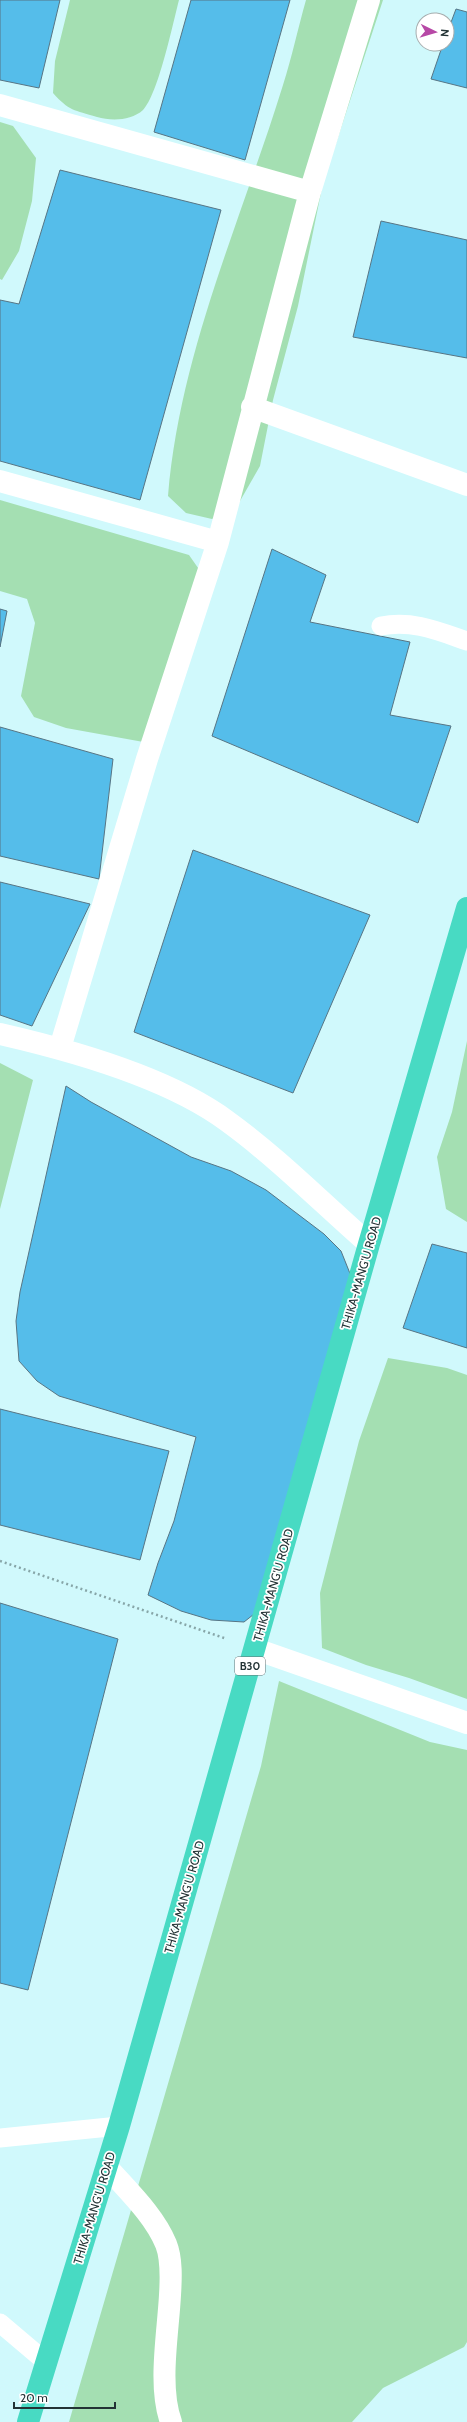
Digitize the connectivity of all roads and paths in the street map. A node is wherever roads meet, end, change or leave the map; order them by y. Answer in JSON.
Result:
{"nodes":[{"id":1,"x":369,"y":0,"type":"edge"},
{"id":2,"x":0,"y":105,"type":"edge"},
{"id":3,"x":310,"y":192,"type":"junction"},
{"id":4,"x":252,"y":407,"type":"junction"},
{"id":5,"x":0,"y":481,"type":"edge"},
{"id":6,"x":467,"y":485,"type":"edge"},
{"id":7,"x":218,"y":542,"type":"junction"},
{"id":8,"x":381,"y":626,"type":"dead end"},
{"id":9,"x":467,"y":642,"type":"edge"},
{"id":10,"x":467,"y":908,"type":"edge"},
{"id":11,"x":0,"y":1034,"type":"edge"},
{"id":12,"x":60,"y":1048,"type":"junction"},
{"id":13,"x":369,"y":1244,"type":"junction"},
{"id":14,"x":0,"y":1561,"type":"edge"},
{"id":15,"x":255,"y":1649,"type":"junction"},
{"id":16,"x":467,"y":1723,"type":"edge"},
{"id":17,"x":119,"y":2126,"type":"junction"},
{"id":18,"x":0,"y":2138,"type":"edge"},
{"id":19,"x":107,"y":2167,"type":"junction"},
{"id":20,"x":0,"y":2323,"type":"edge"},
{"id":21,"x":46,"y":2362,"type":"junction"},
{"id":22,"x":28,"y":2422,"type":"edge"},
{"id":23,"x":171,"y":2422,"type":"edge"}],
"edges":[{"from":1,"to":3,"type":"street"},
{"from":2,"to":3,"type":"street"},
{"from":3,"to":4,"type":"street"},
{"from":4,"to":6,"type":"street"},
{"from":4,"to":7,"type":"street"},
{"from":5,"to":7,"type":"street"},
{"from":7,"to":12,"type":"street"},
{"from":8,"to":9,"type":"lane"},
{"from":10,"to":13,"type":"highway","name":"THIKA-MANG'U ROAD","number":"B30"},
{"from":11,"to":12,"type":"street"},
{"from":12,"to":13,"type":"street"},
{"from":13,"to":15,"type":"highway","name":"THIKA-MANG'U ROAD","number":"B30"},
{"from":14,"to":15,"type":"path"},
{"from":15,"to":16,"type":"street"},
{"from":15,"to":17,"type":"highway","name":"THIKA-MANG'U ROAD","number":"B30"},
{"from":17,"to":18,"type":"lane"},
{"from":17,"to":19,"type":"highway","name":"THIKA-MANG'U ROAD","number":"B30"},
{"from":19,"to":21,"type":"highway","name":"THIKA-MANG'U ROAD","number":"B30"},
{"from":19,"to":23,"type":"street"},
{"from":20,"to":21,"type":"lane"},
{"from":21,"to":22,"type":"highway","name":"THIKA-MANG'U ROAD","number":"B30"}]}
